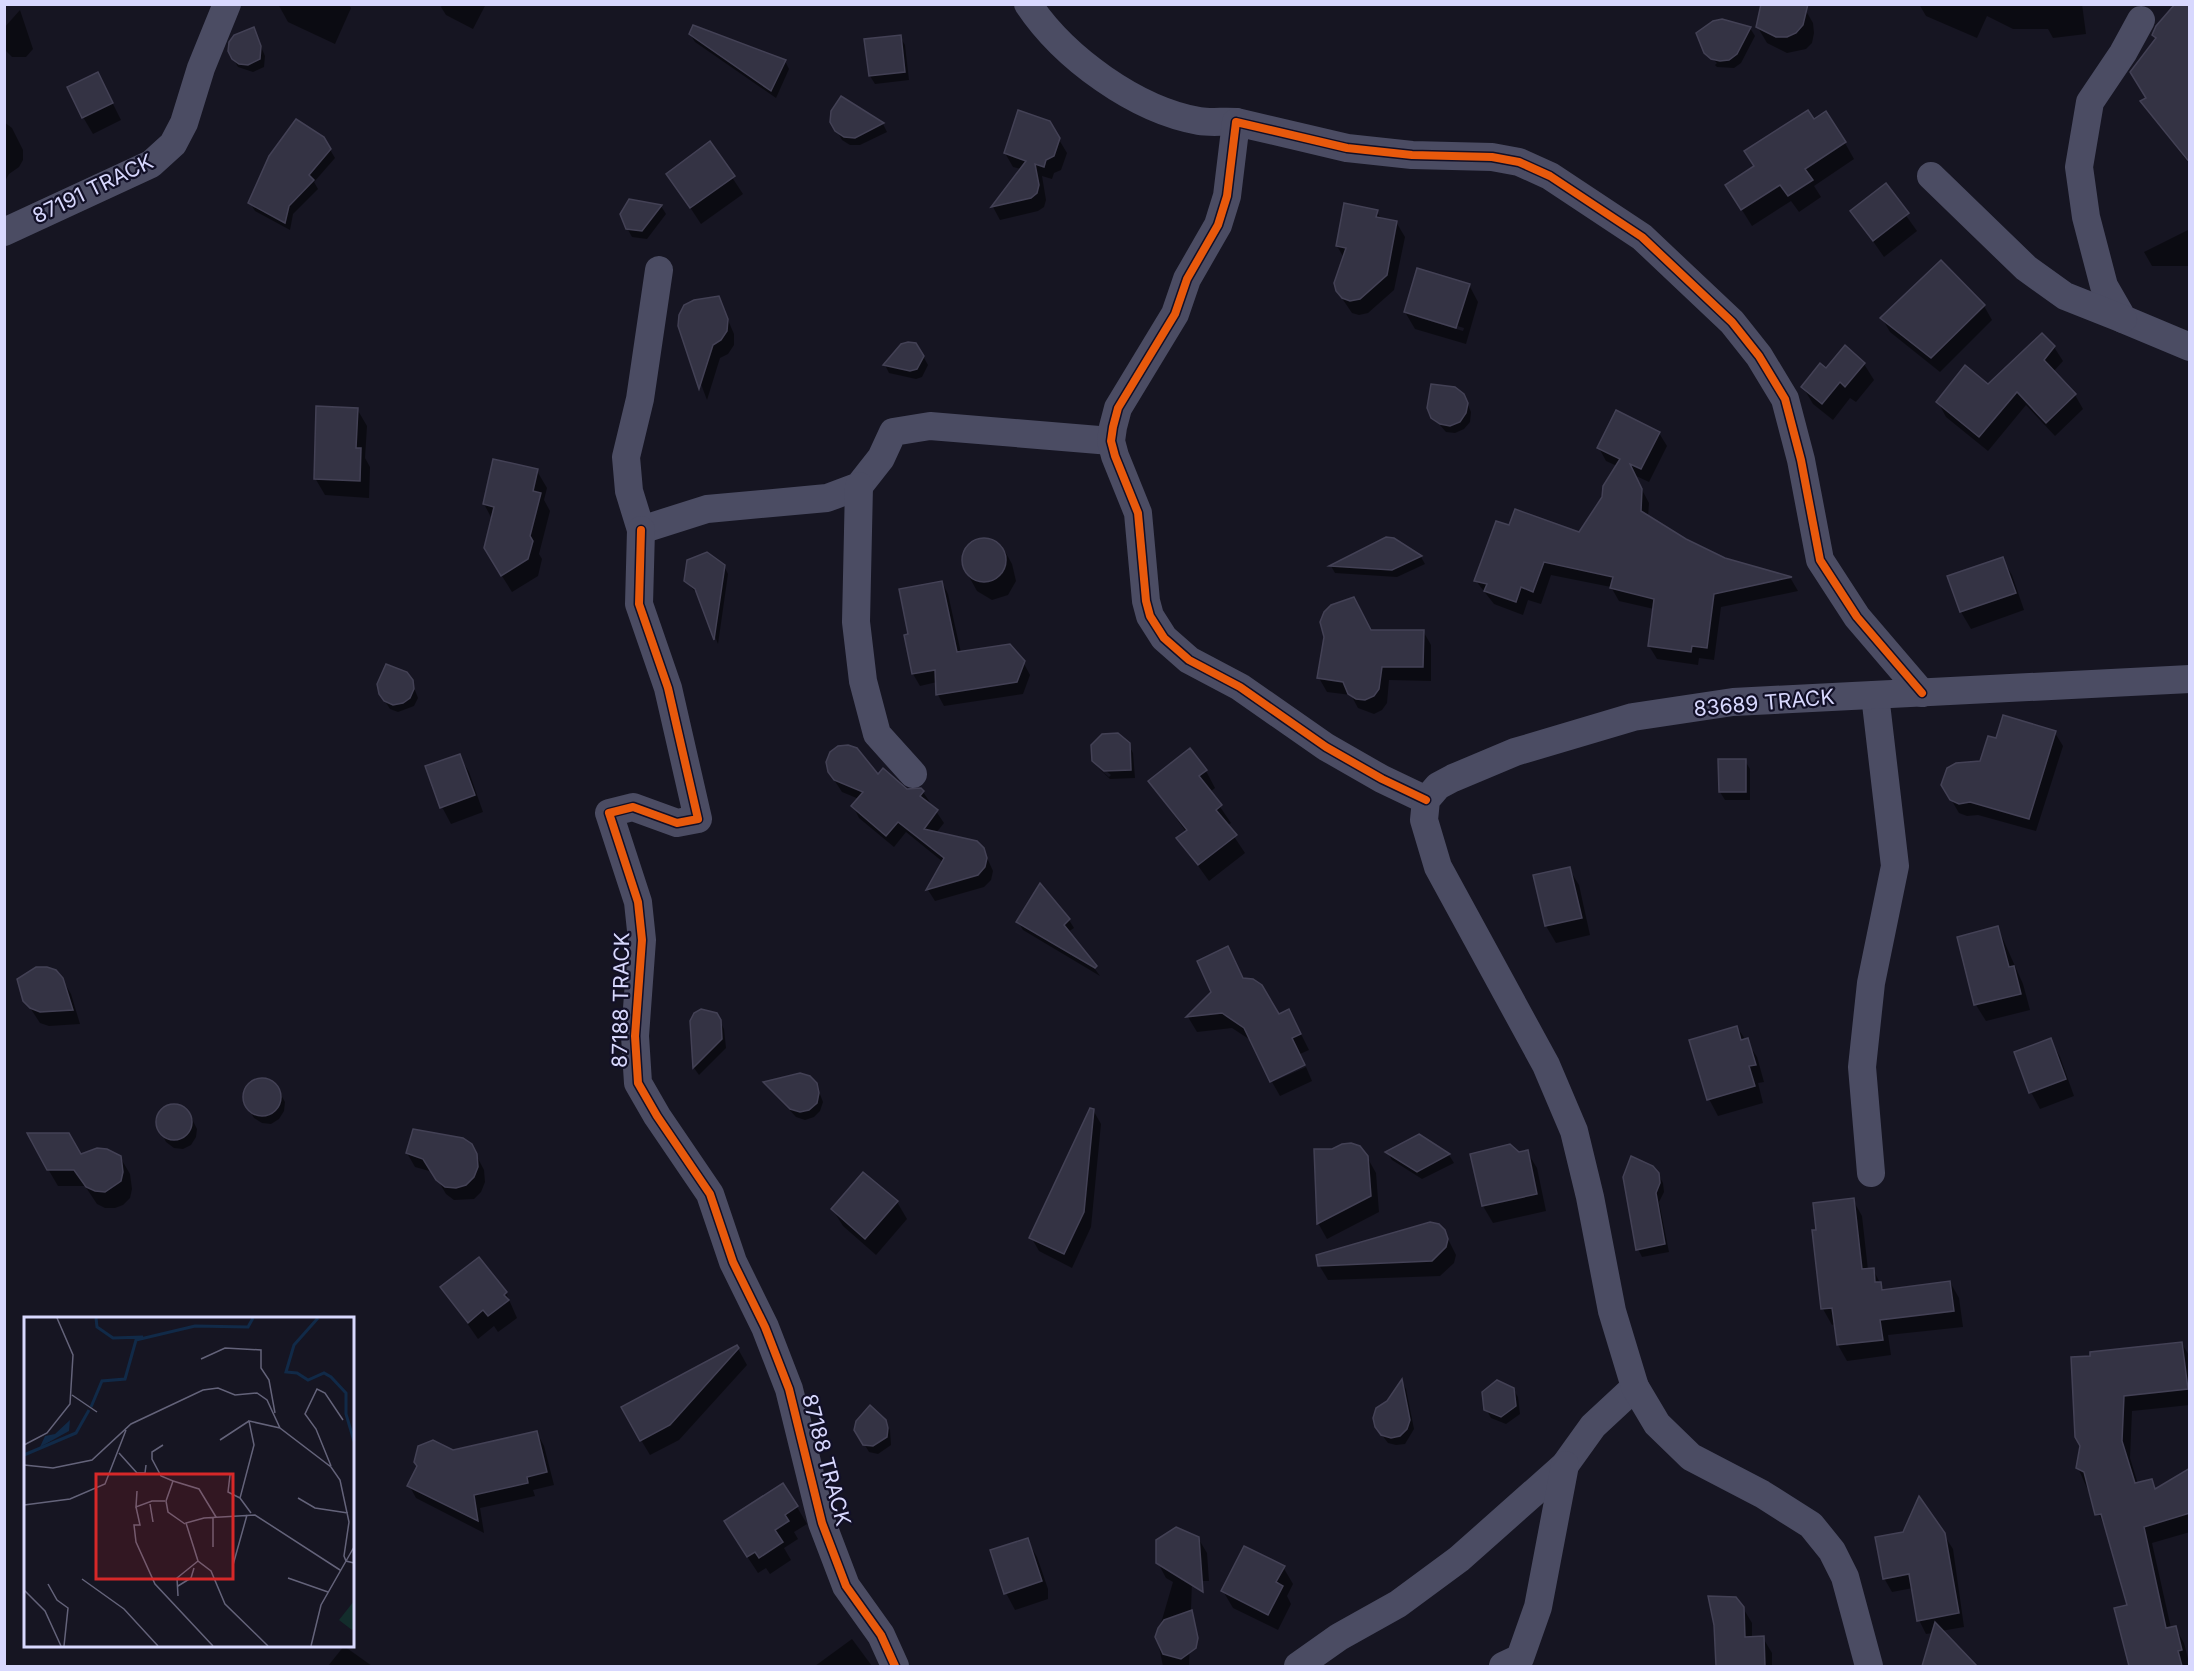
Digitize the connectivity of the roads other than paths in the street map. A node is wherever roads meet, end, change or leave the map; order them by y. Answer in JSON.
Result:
{"nodes":[{"id":1,"x":226,"y":4,"type":"edge"},
{"id":2,"x":1028,"y":4,"type":"edge"},
{"id":3,"x":2141,"y":20,"type":"dead end"},
{"id":4,"x":1236,"y":122,"type":"junction"},
{"id":5,"x":1931,"y":176,"type":"dead end"},
{"id":6,"x":4,"y":232,"type":"edge"},
{"id":7,"x":660,"y":270,"type":"dead end"},
{"id":8,"x":2123,"y":319,"type":"junction"},
{"id":9,"x":2190,"y":348,"type":"edge"},
{"id":10,"x":1111,"y":441,"type":"junction"},
{"id":11,"x":859,"y":486,"type":"junction"},
{"id":12,"x":641,"y":530,"type":"junction"},
{"id":13,"x":2190,"y":679,"type":"edge"},
{"id":14,"x":1922,"y":693,"type":"junction"},
{"id":15,"x":1875,"y":695,"type":"junction"},
{"id":16,"x":913,"y":774,"type":"dead end"},
{"id":17,"x":1426,"y":800,"type":"junction"},
{"id":18,"x":1871,"y":1173,"type":"dead end"},
{"id":19,"x":1635,"y":1387,"type":"junction"},
{"id":20,"x":1566,"y":1465,"type":"junction"},
{"id":21,"x":896,"y":1666,"type":"edge"},
{"id":22,"x":1298,"y":1666,"type":"edge"},
{"id":23,"x":1503,"y":1666,"type":"edge"},
{"id":24,"x":1869,"y":1666,"type":"edge"}],
"edges":[{"from":1,"to":6,"type":"street","name":"87191 TRACK"},
{"from":2,"to":4,"type":"street"},
{"from":3,"to":8,"type":"street"},
{"from":4,"to":10,"type":"street"},
{"from":4,"to":14,"type":"street"},
{"from":5,"to":8,"type":"street"},
{"from":7,"to":12,"type":"street"},
{"from":8,"to":9,"type":"street"},
{"from":10,"to":11,"type":"street"},
{"from":10,"to":17,"type":"street"},
{"from":11,"to":12,"type":"street"},
{"from":11,"to":16,"type":"street"},
{"from":12,"to":21,"type":"street","name":"87188 TRACK"},
{"from":13,"to":14,"type":"street","name":"83689 TRACK"},
{"from":14,"to":15,"type":"street","name":"83689 TRACK"},
{"from":15,"to":17,"type":"street","name":"83689 TRACK"},
{"from":15,"to":18,"type":"street"},
{"from":17,"to":19,"type":"street"},
{"from":19,"to":20,"type":"street"},
{"from":19,"to":24,"type":"street"},
{"from":20,"to":22,"type":"street"},
{"from":20,"to":23,"type":"street"}]}
